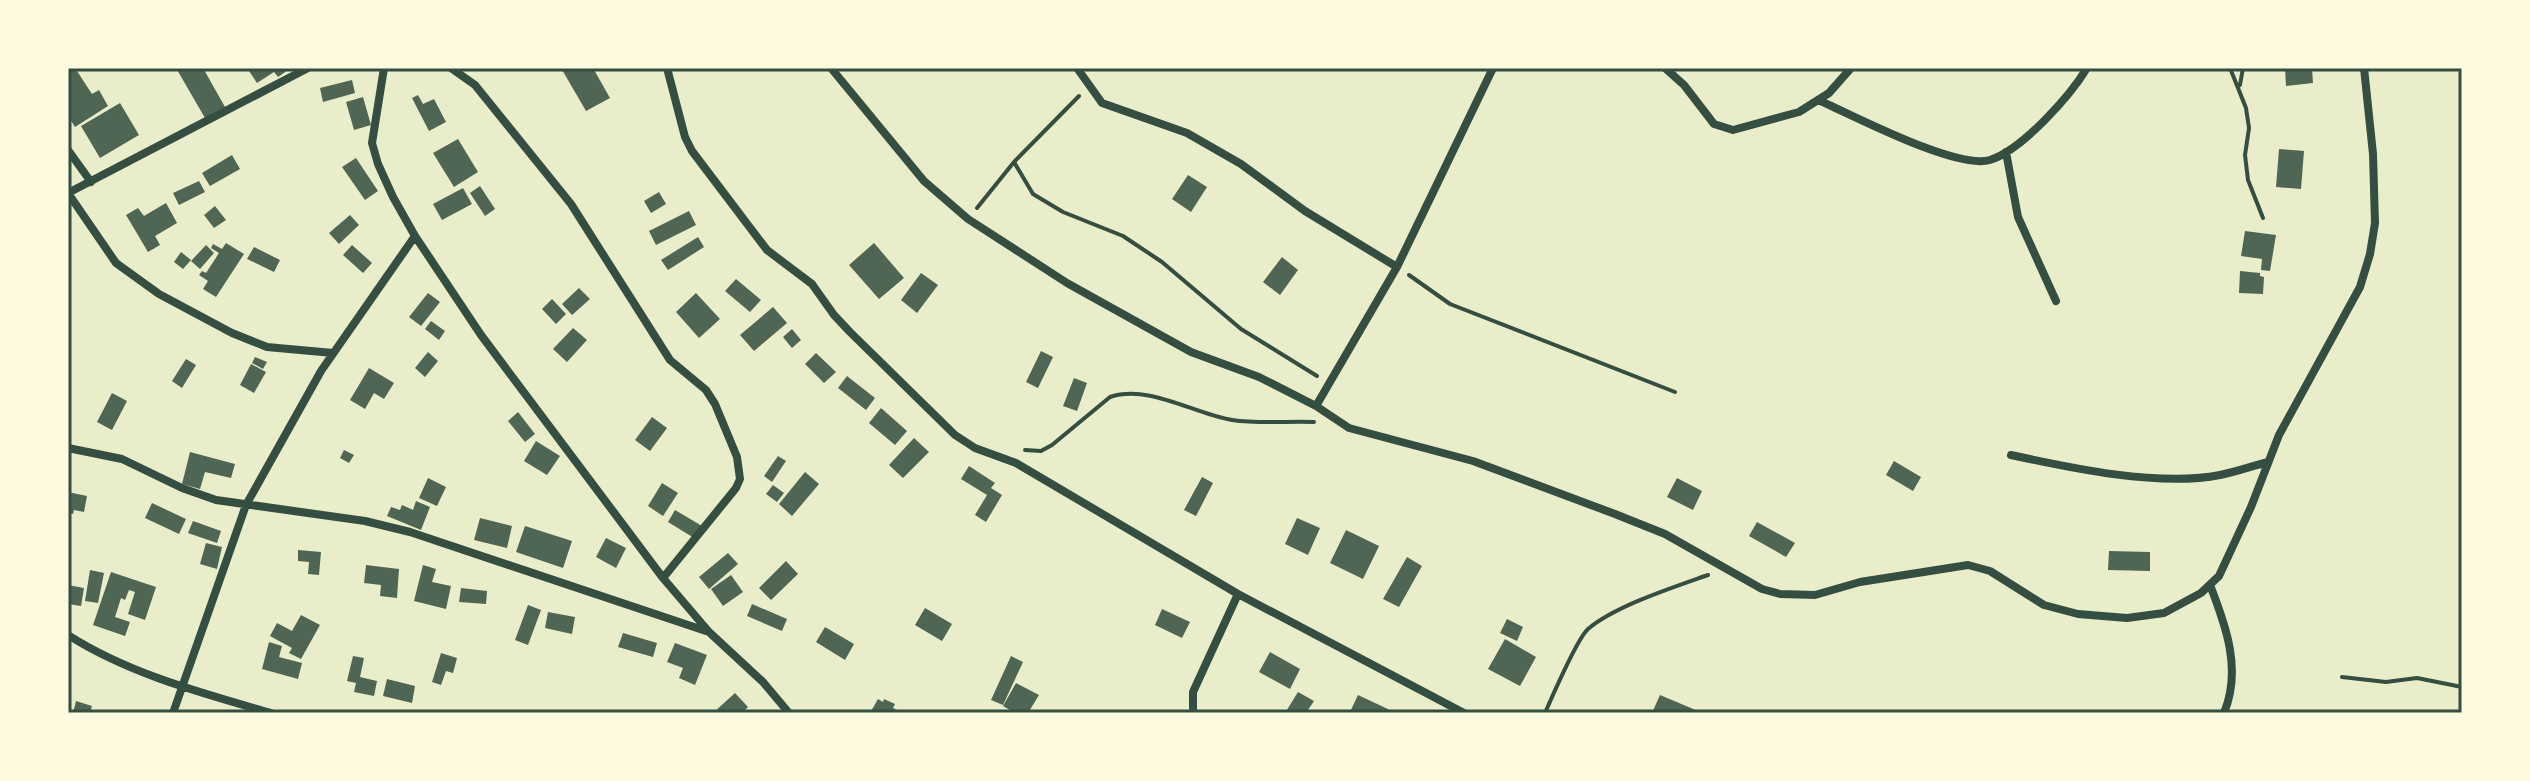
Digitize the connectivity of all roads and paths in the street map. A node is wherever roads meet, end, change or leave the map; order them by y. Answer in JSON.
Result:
{"nodes":[{"id":1,"x":308,"y":68,"type":"edge"},
{"id":2,"x":384,"y":68,"type":"edge"},
{"id":3,"x":451,"y":68,"type":"edge"},
{"id":4,"x":667,"y":68,"type":"edge"},
{"id":5,"x":831,"y":68,"type":"edge"},
{"id":6,"x":1077,"y":68,"type":"edge"},
{"id":7,"x":1493,"y":68,"type":"edge"},
{"id":8,"x":1665,"y":68,"type":"edge"},
{"id":9,"x":1851,"y":68,"type":"edge"},
{"id":10,"x":2087,"y":68,"type":"edge"},
{"id":11,"x":2230,"y":68,"type":"edge"},
{"id":12,"x":2243,"y":68,"type":"edge"},
{"id":13,"x":2364,"y":68,"type":"edge"},
{"id":14,"x":1088,"y":86,"type":"junction"},
{"id":15,"x":2240,"y":88,"type":"junction"},
{"id":16,"x":1818,"y":100,"type":"junction"},
{"id":17,"x":68,"y":150,"type":"edge"},
{"id":18,"x":2006,"y":152,"type":"junction"},
{"id":19,"x":1014,"y":162,"type":"junction"},
{"id":20,"x":91,"y":182,"type":"junction"},
{"id":21,"x":68,"y":193,"type":"edge"},
{"id":22,"x":2263,"y":218,"type":"dead end"},
{"id":23,"x":968,"y":219,"type":"junction"},
{"id":24,"x":415,"y":236,"type":"junction"},
{"id":25,"x":1397,"y":267,"type":"junction"},
{"id":26,"x":2056,"y":301,"type":"dead end"},
{"id":27,"x":333,"y":353,"type":"junction"},
{"id":28,"x":1329,"y":384,"type":"junction"},
{"id":29,"x":1675,"y":392,"type":"dead end"},
{"id":30,"x":1316,"y":406,"type":"junction"},
{"id":31,"x":1340,"y":422,"type":"junction"},
{"id":32,"x":68,"y":448,"type":"edge"},
{"id":33,"x":1023,"y":450,"type":"dead end"},
{"id":34,"x":2011,"y":455,"type":"dead end"},
{"id":35,"x":2268,"y":462,"type":"junction"},
{"id":36,"x":246,"y":505,"type":"junction"},
{"id":37,"x":1725,"y":569,"type":"junction"},
{"id":38,"x":663,"y":578,"type":"junction"},
{"id":39,"x":2210,"y":585,"type":"junction"},
{"id":40,"x":1238,"y":594,"type":"junction"},
{"id":41,"x":709,"y":632,"type":"junction"},
{"id":42,"x":68,"y":635,"type":"edge"},
{"id":43,"x":2342,"y":677,"type":"dead end"},
{"id":44,"x":181,"y":686,"type":"junction"},
{"id":45,"x":2462,"y":687,"type":"edge"},
{"id":46,"x":173,"y":713,"type":"edge"},
{"id":47,"x":271,"y":713,"type":"edge"},
{"id":48,"x":789,"y":713,"type":"edge"},
{"id":49,"x":1193,"y":713,"type":"edge"},
{"id":50,"x":1464,"y":713,"type":"edge"},
{"id":51,"x":1545,"y":713,"type":"edge"},
{"id":52,"x":2224,"y":713,"type":"edge"}],
"edges":[{"from":1,"to":20,"type":"street"},
{"from":2,"to":24,"type":"street"},
{"from":3,"to":38,"type":"street"},
{"from":4,"to":40,"type":"street"},
{"from":5,"to":23,"type":"street"},
{"from":6,"to":14,"type":"street"},
{"from":7,"to":25,"type":"street"},
{"from":8,"to":16,"type":"street"},
{"from":9,"to":16,"type":"street"},
{"from":10,"to":18,"type":"street"},
{"from":11,"to":15,"type":"path"},
{"from":12,"to":15,"type":"path"},
{"from":13,"to":35,"type":"street"},
{"from":14,"to":19,"type":"path"},
{"from":14,"to":25,"type":"street"},
{"from":15,"to":22,"type":"path"},
{"from":16,"to":18,"type":"street"},
{"from":17,"to":20,"type":"street"},
{"from":18,"to":26,"type":"street"},
{"from":19,"to":23,"type":"path"},
{"from":19,"to":28,"type":"path"},
{"from":20,"to":21,"type":"street"},
{"from":21,"to":27,"type":"street"},
{"from":23,"to":30,"type":"street"},
{"from":24,"to":27,"type":"street"},
{"from":24,"to":38,"type":"street"},
{"from":25,"to":28,"type":"street"},
{"from":25,"to":29,"type":"path"},
{"from":27,"to":36,"type":"street"},
{"from":28,"to":30,"type":"street"},
{"from":30,"to":31,"type":"street"},
{"from":31,"to":33,"type":"path"},
{"from":31,"to":37,"type":"street"},
{"from":32,"to":36,"type":"street"},
{"from":34,"to":35,"type":"street"},
{"from":35,"to":39,"type":"street"},
{"from":36,"to":41,"type":"street"},
{"from":36,"to":44,"type":"street"},
{"from":37,"to":39,"type":"street"},
{"from":37,"to":51,"type":"path"},
{"from":38,"to":41,"type":"street"},
{"from":39,"to":52,"type":"street"},
{"from":40,"to":49,"type":"street"},
{"from":40,"to":50,"type":"street"},
{"from":41,"to":48,"type":"street"},
{"from":42,"to":44,"type":"street"},
{"from":43,"to":45,"type":"path"},
{"from":44,"to":46,"type":"street"},
{"from":44,"to":47,"type":"street"}]}
